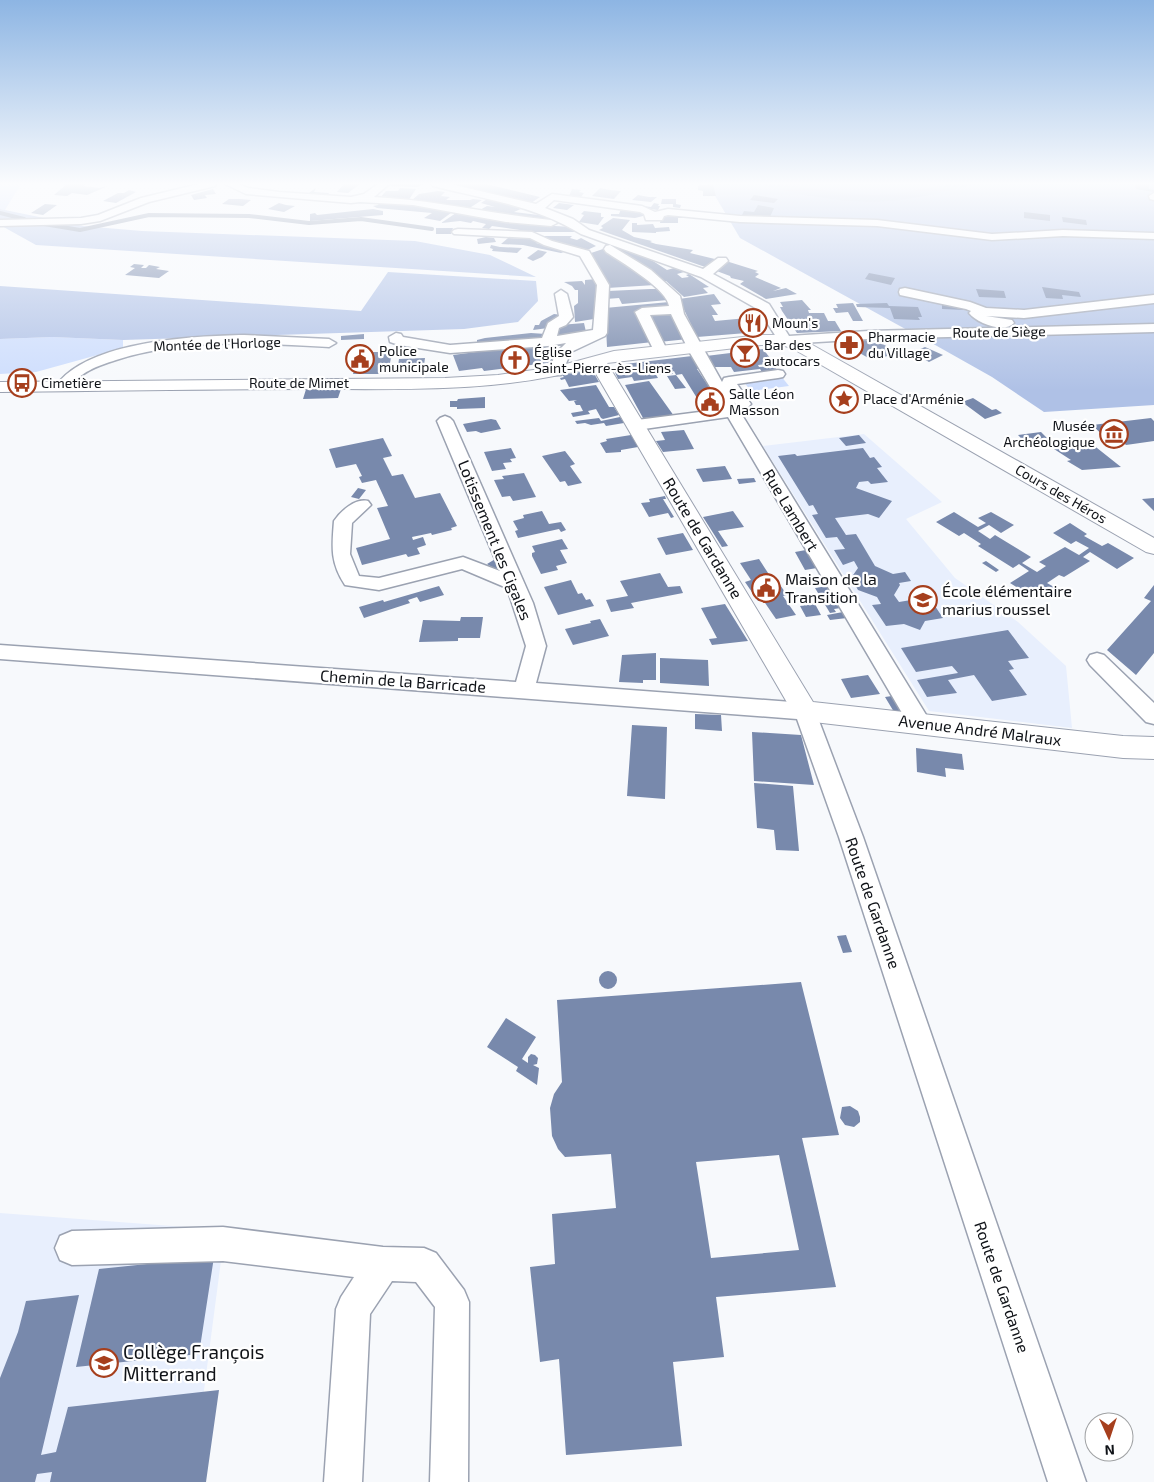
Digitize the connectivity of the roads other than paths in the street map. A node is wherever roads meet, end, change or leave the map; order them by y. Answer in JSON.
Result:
{"nodes":[{"id":1,"x":616,"y":253,"type":"edge"},
{"id":2,"x":646,"y":253,"type":"edge"},
{"id":3,"x":585,"y":254,"type":"edge"},
{"id":4,"x":722,"y":261,"type":"dead end"},
{"id":5,"x":705,"y":274,"type":"junction"},
{"id":6,"x":905,"y":292,"type":"dead end"},
{"id":7,"x":561,"y":294,"type":"dead end"},
{"id":8,"x":1154,"y":299,"type":"edge"},
{"id":9,"x":675,"y":310,"type":"junction"},
{"id":10,"x":982,"y":311,"type":"junction"},
{"id":11,"x":1135,"y":315,"type":"dead end"},
{"id":12,"x":1080,"y":327,"type":"junction"},
{"id":13,"x":1154,"y":328,"type":"edge"},
{"id":14,"x":600,"y":333,"type":"junction"},
{"id":15,"x":396,"y":337,"type":"dead end"},
{"id":16,"x":784,"y":340,"type":"junction"},
{"id":17,"x":548,"y":342,"type":"junction"},
{"id":18,"x":329,"y":343,"type":"dead end"},
{"id":19,"x":694,"y":347,"type":"junction"},
{"id":20,"x":660,"y":350,"type":"junction"},
{"id":21,"x":597,"y":362,"type":"junction"},
{"id":22,"x":556,"y":372,"type":"junction"},
{"id":23,"x":778,"y":374,"type":"dead end"},
{"id":24,"x":63,"y":386,"type":"junction"},
{"id":25,"x":0,"y":387,"type":"edge"},
{"id":26,"x":729,"y":409,"type":"junction"},
{"id":27,"x":445,"y":421,"type":"dead end"},
{"id":28,"x":636,"y":425,"type":"junction"},
{"id":29,"x":362,"y":505,"type":"dead end"},
{"id":30,"x":1154,"y":547,"type":"edge"},
{"id":31,"x":515,"y":584,"type":"junction"},
{"id":32,"x":0,"y":652,"type":"edge"},
{"id":33,"x":1097,"y":660,"type":"dead end"},
{"id":34,"x":524,"y":690,"type":"junction"},
{"id":35,"x":805,"y":711,"type":"junction"},
{"id":36,"x":1154,"y":716,"type":"edge"},
{"id":37,"x":920,"y":724,"type":"junction"},
{"id":38,"x":1154,"y":748,"type":"edge"},
{"id":39,"x":72,"y":1248,"type":"dead end"},
{"id":40,"x":383,"y":1264,"type":"junction"},
{"id":41,"x":343,"y":1482,"type":"edge"},
{"id":42,"x":449,"y":1482,"type":"edge"},
{"id":43,"x":1067,"y":1482,"type":"edge"}],
"edges":[{"from":1,"to":9,"type":"street","name":"Rue Lambert"},
{"from":2,"to":5,"type":"street"},
{"from":3,"to":14,"type":"street"},
{"from":4,"to":5,"type":"street"},
{"from":5,"to":16,"type":"street"},
{"from":6,"to":10,"type":"street"},
{"from":7,"to":17,"type":"street"},
{"from":8,"to":10,"type":"street"},
{"from":9,"to":19,"type":"street","name":"Rue Lambert"},
{"from":9,"to":20,"type":"street"},
{"from":10,"to":12,"type":"street"},
{"from":11,"to":12,"type":"street"},
{"from":12,"to":13,"type":"street","name":"Route de Siège"},
{"from":12,"to":16,"type":"street","name":"Route de Siège"},
{"from":14,"to":17,"type":"street"},
{"from":14,"to":22,"type":"street"},
{"from":15,"to":17,"type":"street"},
{"from":16,"to":19,"type":"main road","name":"Route de Mimet"},
{"from":16,"to":30,"type":"main road","name":"Cours des Héros"},
{"from":18,"to":24,"type":"street","name":"Montée de l'Horloge"},
{"from":19,"to":20,"type":"main road","name":"Route de Mimet"},
{"from":19,"to":26,"type":"street","name":"Rue Lambert"},
{"from":20,"to":21,"type":"main road","name":"Route de Mimet"},
{"from":21,"to":22,"type":"main road","name":"Route de Mimet"},
{"from":21,"to":28,"type":"main road","name":"Route de Gardanne"},
{"from":22,"to":24,"type":"main road","name":"Route de Mimet"},
{"from":23,"to":26,"type":"street"},
{"from":24,"to":25,"type":"main road","name":"Route de Mimet"},
{"from":26,"to":28,"type":"street"},
{"from":26,"to":37,"type":"street","name":"Rue Lambert"},
{"from":27,"to":31,"type":"street","name":"Lotissement les Cigales"},
{"from":28,"to":35,"type":"main road","name":"Route de Gardanne"},
{"from":29,"to":31,"type":"street"},
{"from":31,"to":34,"type":"street","name":"Lotissement les Cigales"},
{"from":32,"to":34,"type":"street","name":"Chemin de la Barricade"},
{"from":33,"to":36,"type":"street"},
{"from":34,"to":35,"type":"street","name":"Chemin de la Barricade"},
{"from":35,"to":37,"type":"main road","name":"Avenue André Malraux"},
{"from":35,"to":43,"type":"street","name":"Route de Gardanne"},
{"from":37,"to":38,"type":"main road","name":"Avenue André Malraux"},
{"from":39,"to":40,"type":"street"},
{"from":40,"to":41,"type":"street"},
{"from":40,"to":42,"type":"street"}]}
